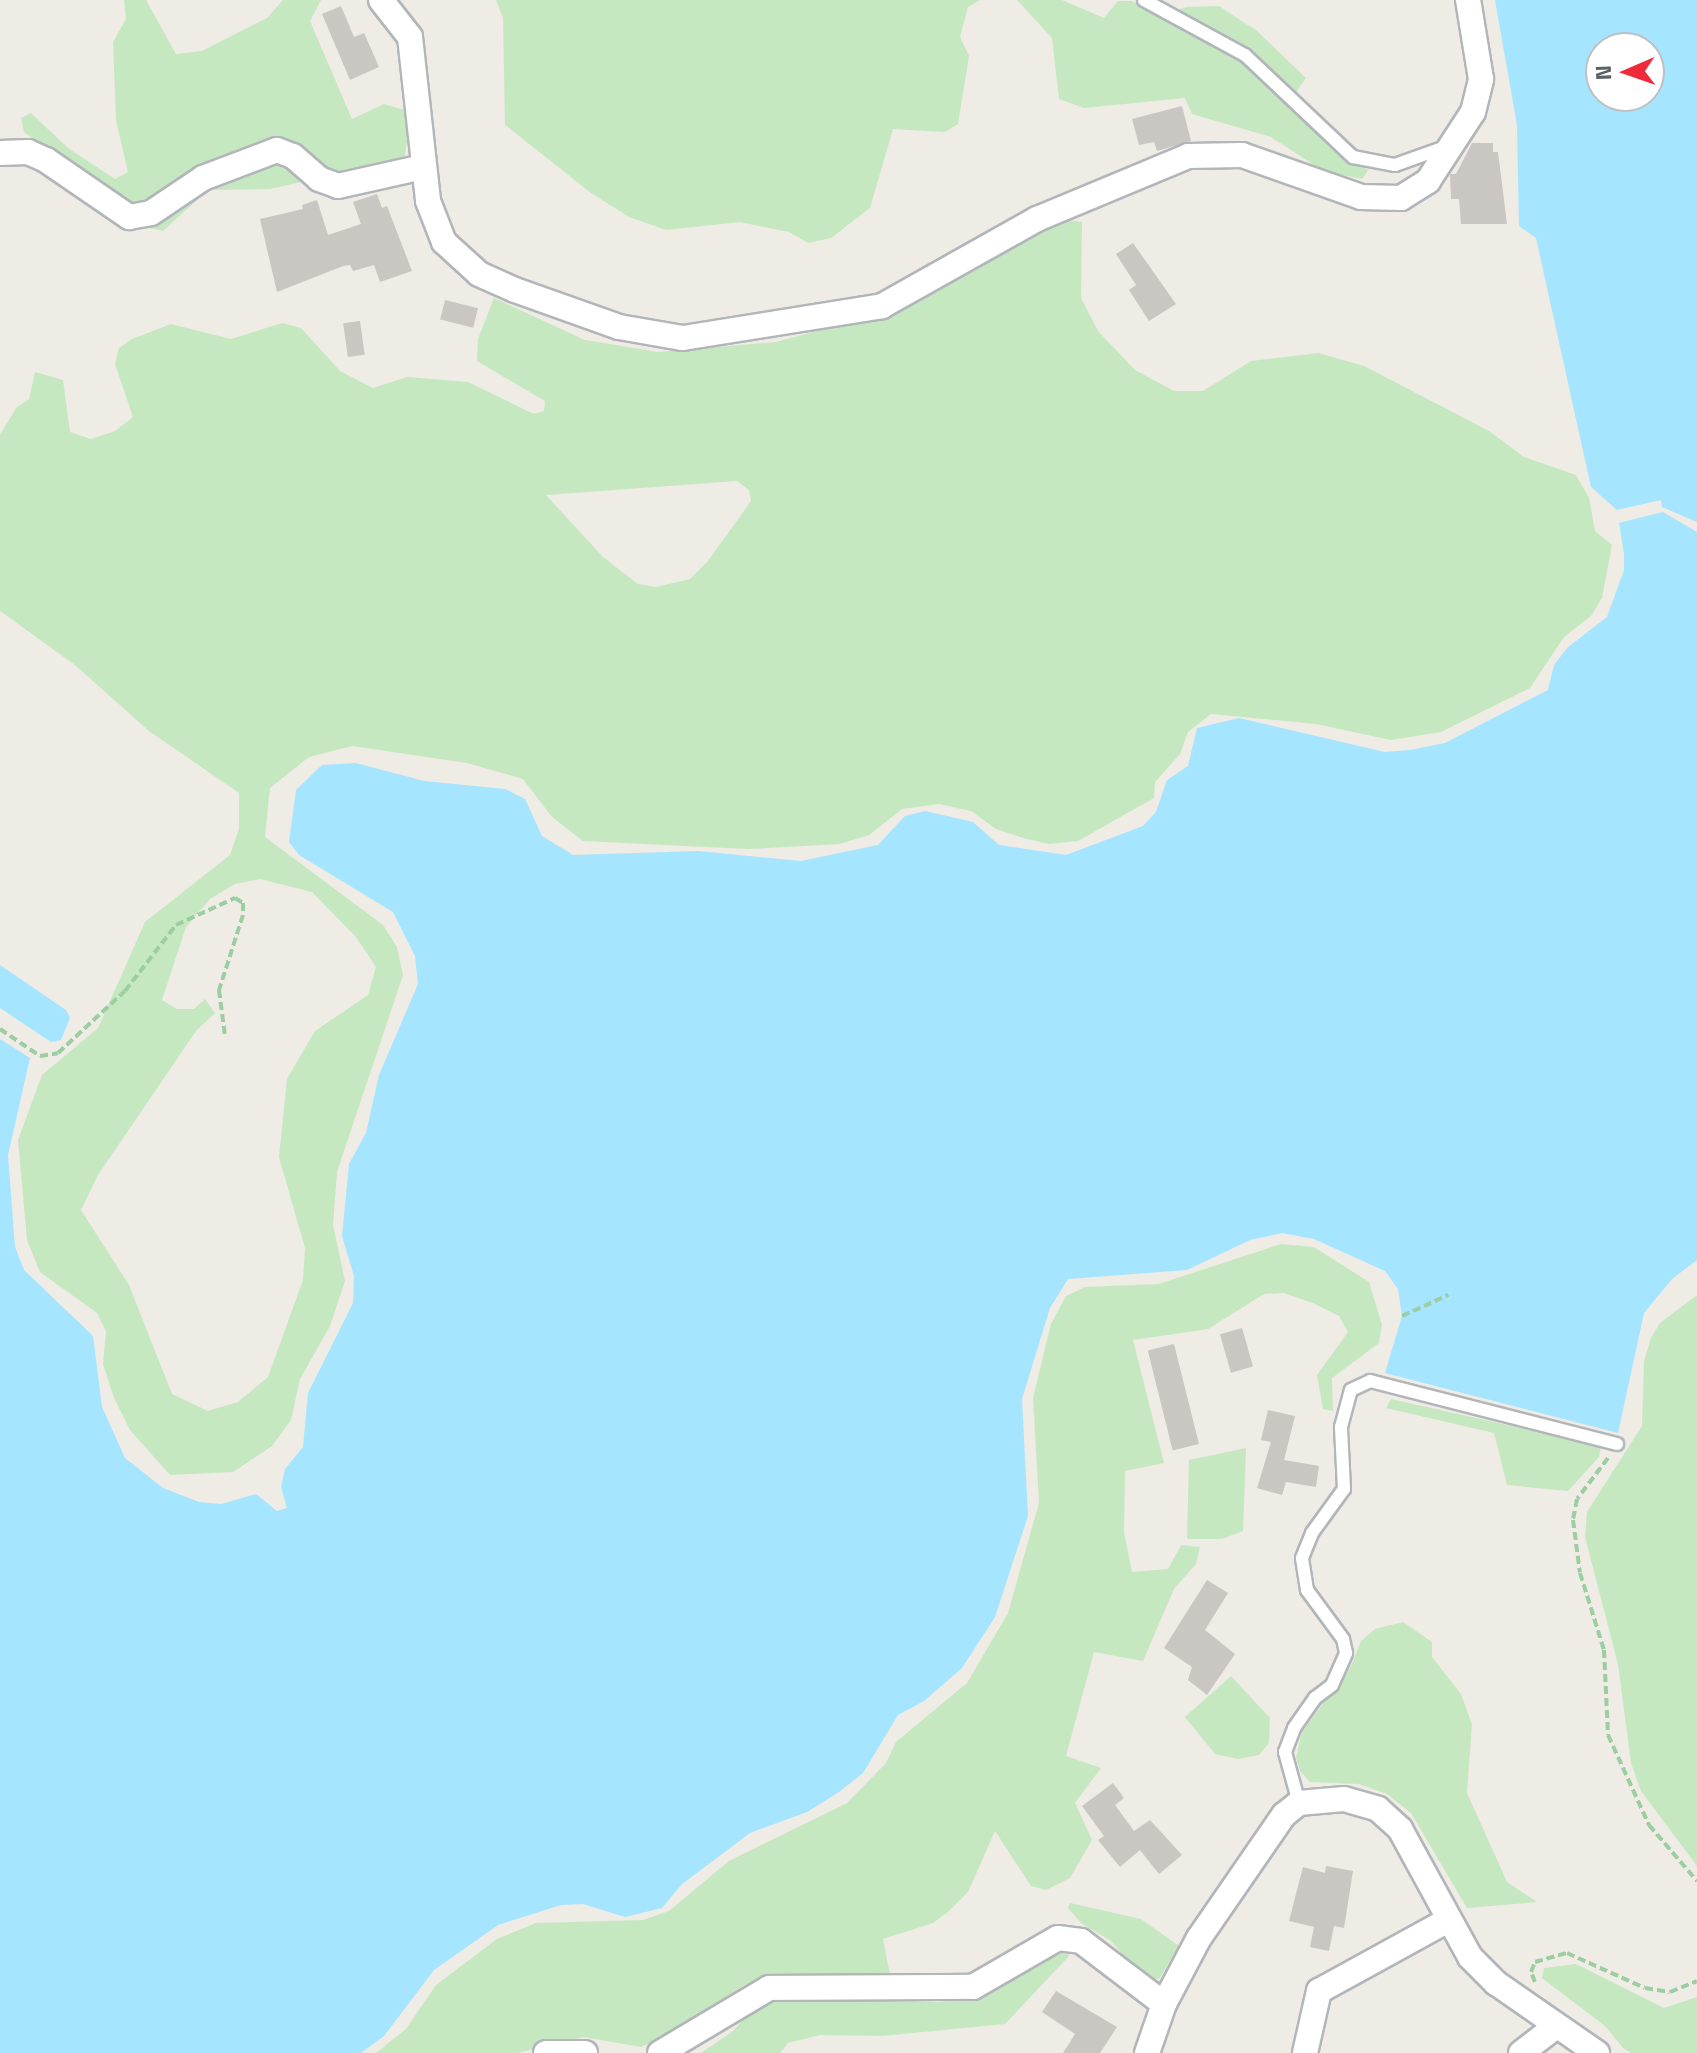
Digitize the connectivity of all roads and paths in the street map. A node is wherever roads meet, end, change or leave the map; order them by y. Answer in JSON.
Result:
{"nodes":[{"id":1,"x":381,"y":0,"type":"edge"},
{"id":2,"x":1144,"y":0,"type":"edge"},
{"id":3,"x":1468,"y":0,"type":"edge"},
{"id":4,"x":1453,"y":144,"type":"junction"},
{"id":5,"x":0,"y":153,"type":"edge"},
{"id":6,"x":423,"y":167,"type":"junction"},
{"id":7,"x":0,"y":1029,"type":"edge"},
{"id":8,"x":225,"y":1036,"type":"dead end"},
{"id":9,"x":1448,"y":1295,"type":"dead end"},
{"id":10,"x":1402,"y":1316,"type":"dead end"},
{"id":11,"x":1617,"y":1444,"type":"joint"},
{"id":12,"x":1299,"y":1803,"type":"junction"},
{"id":13,"x":1697,"y":1881,"type":"edge"},
{"id":14,"x":1448,"y":1920,"type":"junction"},
{"id":15,"x":1697,"y":1981,"type":"edge"},
{"id":16,"x":1546,"y":1991,"type":"dead end"},
{"id":17,"x":1164,"y":2004,"type":"junction"},
{"id":18,"x":1555,"y":2027,"type":"junction"},
{"id":19,"x":546,"y":2053,"type":"edge"},
{"id":20,"x":585,"y":2053,"type":"edge"},
{"id":21,"x":660,"y":2053,"type":"edge"},
{"id":22,"x":1147,"y":2053,"type":"edge"},
{"id":23,"x":1305,"y":2053,"type":"edge"},
{"id":24,"x":1521,"y":2053,"type":"edge"},
{"id":25,"x":1597,"y":2053,"type":"edge"}],
"edges":[{"from":1,"to":6,"type":"street"},
{"from":2,"to":4,"type":"lane"},
{"from":3,"to":4,"type":"street"},
{"from":4,"to":6,"type":"street"},
{"from":5,"to":6,"type":"street"},
{"from":7,"to":8,"type":"path"},
{"from":9,"to":10,"type":"path"},
{"from":11,"to":12,"type":"lane"},
{"from":11,"to":13,"type":"path"},
{"from":12,"to":14,"type":"street"},
{"from":12,"to":17,"type":"street"},
{"from":14,"to":18,"type":"street"},
{"from":14,"to":23,"type":"street"},
{"from":15,"to":16,"type":"path"},
{"from":17,"to":21,"type":"street"},
{"from":17,"to":22,"type":"street"},
{"from":18,"to":24,"type":"street"},
{"from":18,"to":25,"type":"street"},
{"from":19,"to":20,"type":"street"}]}
